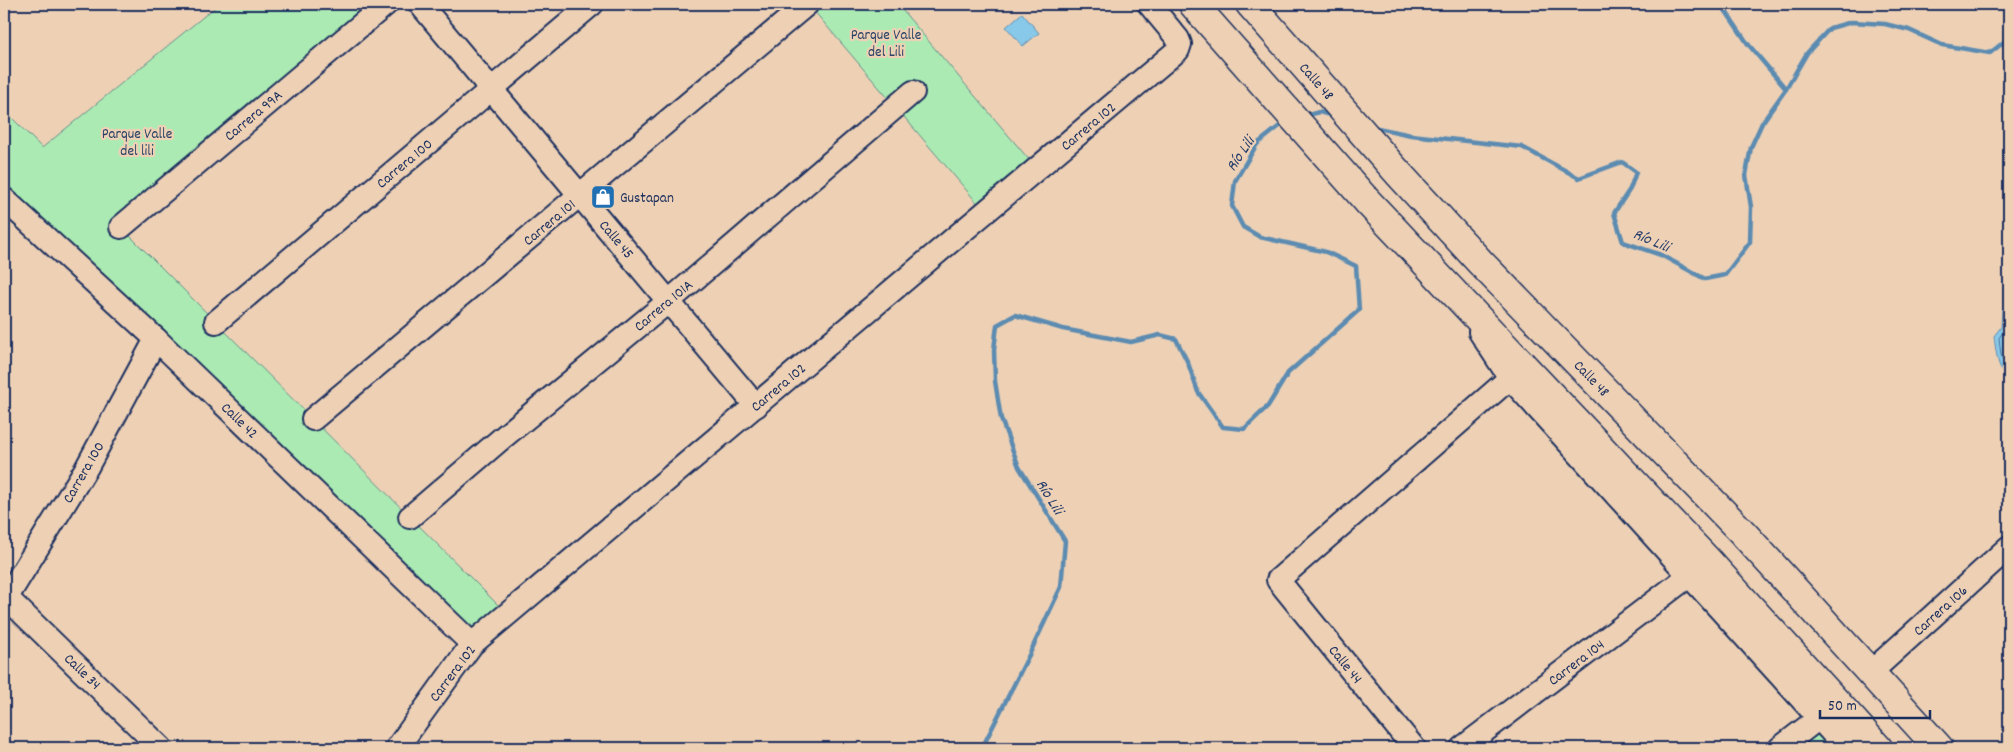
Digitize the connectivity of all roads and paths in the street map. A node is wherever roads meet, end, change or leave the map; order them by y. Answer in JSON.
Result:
{"nodes":[{"id":1,"x":386,"y":4,"type":"edge"},
{"id":2,"x":420,"y":4,"type":"edge"},
{"id":3,"x":592,"y":4,"type":"edge"},
{"id":4,"x":807,"y":4,"type":"edge"},
{"id":5,"x":1149,"y":4,"type":"edge"},
{"id":6,"x":1193,"y":4,"type":"edge"},
{"id":7,"x":1250,"y":4,"type":"edge"},
{"id":8,"x":492,"y":90,"type":"junction"},
{"id":9,"x":913,"y":92,"type":"dead end"},
{"id":10,"x":580,"y":196,"type":"junction"},
{"id":11,"x":4,"y":199,"type":"edge"},
{"id":12,"x":121,"y":227,"type":"dead end"},
{"id":13,"x":1452,"y":291,"type":"junction"},
{"id":14,"x":668,"y":301,"type":"junction"},
{"id":15,"x":216,"y":322,"type":"dead end"},
{"id":16,"x":156,"y":339,"type":"junction"},
{"id":17,"x":1510,"y":378,"type":"junction"},
{"id":18,"x":756,"y":406,"type":"junction"},
{"id":19,"x":313,"y":419,"type":"dead end"},
{"id":20,"x":410,"y":517,"type":"dead end"},
{"id":21,"x":2009,"y":547,"type":"edge"},
{"id":22,"x":1690,"y":575,"type":"junction"},
{"id":23,"x":5,"y":598,"type":"edge"},
{"id":24,"x":472,"y":644,"type":"junction"},
{"id":25,"x":1871,"y":672,"type":"junction"},
{"id":26,"x":1819,"y":718,"type":"junction"},
{"id":27,"x":160,"y":748,"type":"edge"},
{"id":28,"x":397,"y":748,"type":"edge"},
{"id":29,"x":1414,"y":748,"type":"edge"},
{"id":30,"x":1462,"y":748,"type":"edge"},
{"id":31,"x":1780,"y":748,"type":"edge"},
{"id":32,"x":1846,"y":748,"type":"edge"},
{"id":33,"x":1878,"y":748,"type":"edge"},
{"id":34,"x":1939,"y":748,"type":"edge"}],
"edges":[{"from":1,"to":12,"type":"street","name":"Carrera 99A"},
{"from":2,"to":8,"type":"street","name":"Calle 45"},
{"from":3,"to":8,"type":"street","name":"Carrera 100"},
{"from":4,"to":10,"type":"street","name":"Carrera 101"},
{"from":5,"to":18,"type":"street","name":"Carrera 102"},
{"from":6,"to":13,"type":"main road"},
{"from":7,"to":25,"type":"main road","name":"Calle 48"},
{"from":8,"to":10,"type":"street","name":"Calle 45"},
{"from":8,"to":15,"type":"street","name":"Carrera 100"},
{"from":9,"to":14,"type":"street","name":"Carrera 101A"},
{"from":10,"to":14,"type":"street","name":"Calle 45"},
{"from":10,"to":19,"type":"street","name":"Carrera 101"},
{"from":11,"to":16,"type":"street","name":"Calle 42"},
{"from":13,"to":17,"type":"street"},
{"from":13,"to":33,"type":"main road"},
{"from":14,"to":18,"type":"street","name":"Calle 45"},
{"from":14,"to":20,"type":"street","name":"Carrera 101A"},
{"from":16,"to":23,"type":"street","name":"Carrera 100"},
{"from":16,"to":24,"type":"street","name":"Calle 42"},
{"from":17,"to":22,"type":"street"},
{"from":17,"to":29,"type":"street","name":"Calle 44"},
{"from":18,"to":24,"type":"street","name":"Carrera 102"},
{"from":21,"to":25,"type":"street","name":"Carrera 106"},
{"from":22,"to":26,"type":"street"},
{"from":22,"to":30,"type":"street","name":"Carrera 104"},
{"from":23,"to":27,"type":"street","name":"Calle 34"},
{"from":24,"to":28,"type":"street","name":"Carrera 102"},
{"from":25,"to":34,"type":"main road","name":"Calle 48"},
{"from":26,"to":31,"type":"street"},
{"from":26,"to":32,"type":"street"}]}
